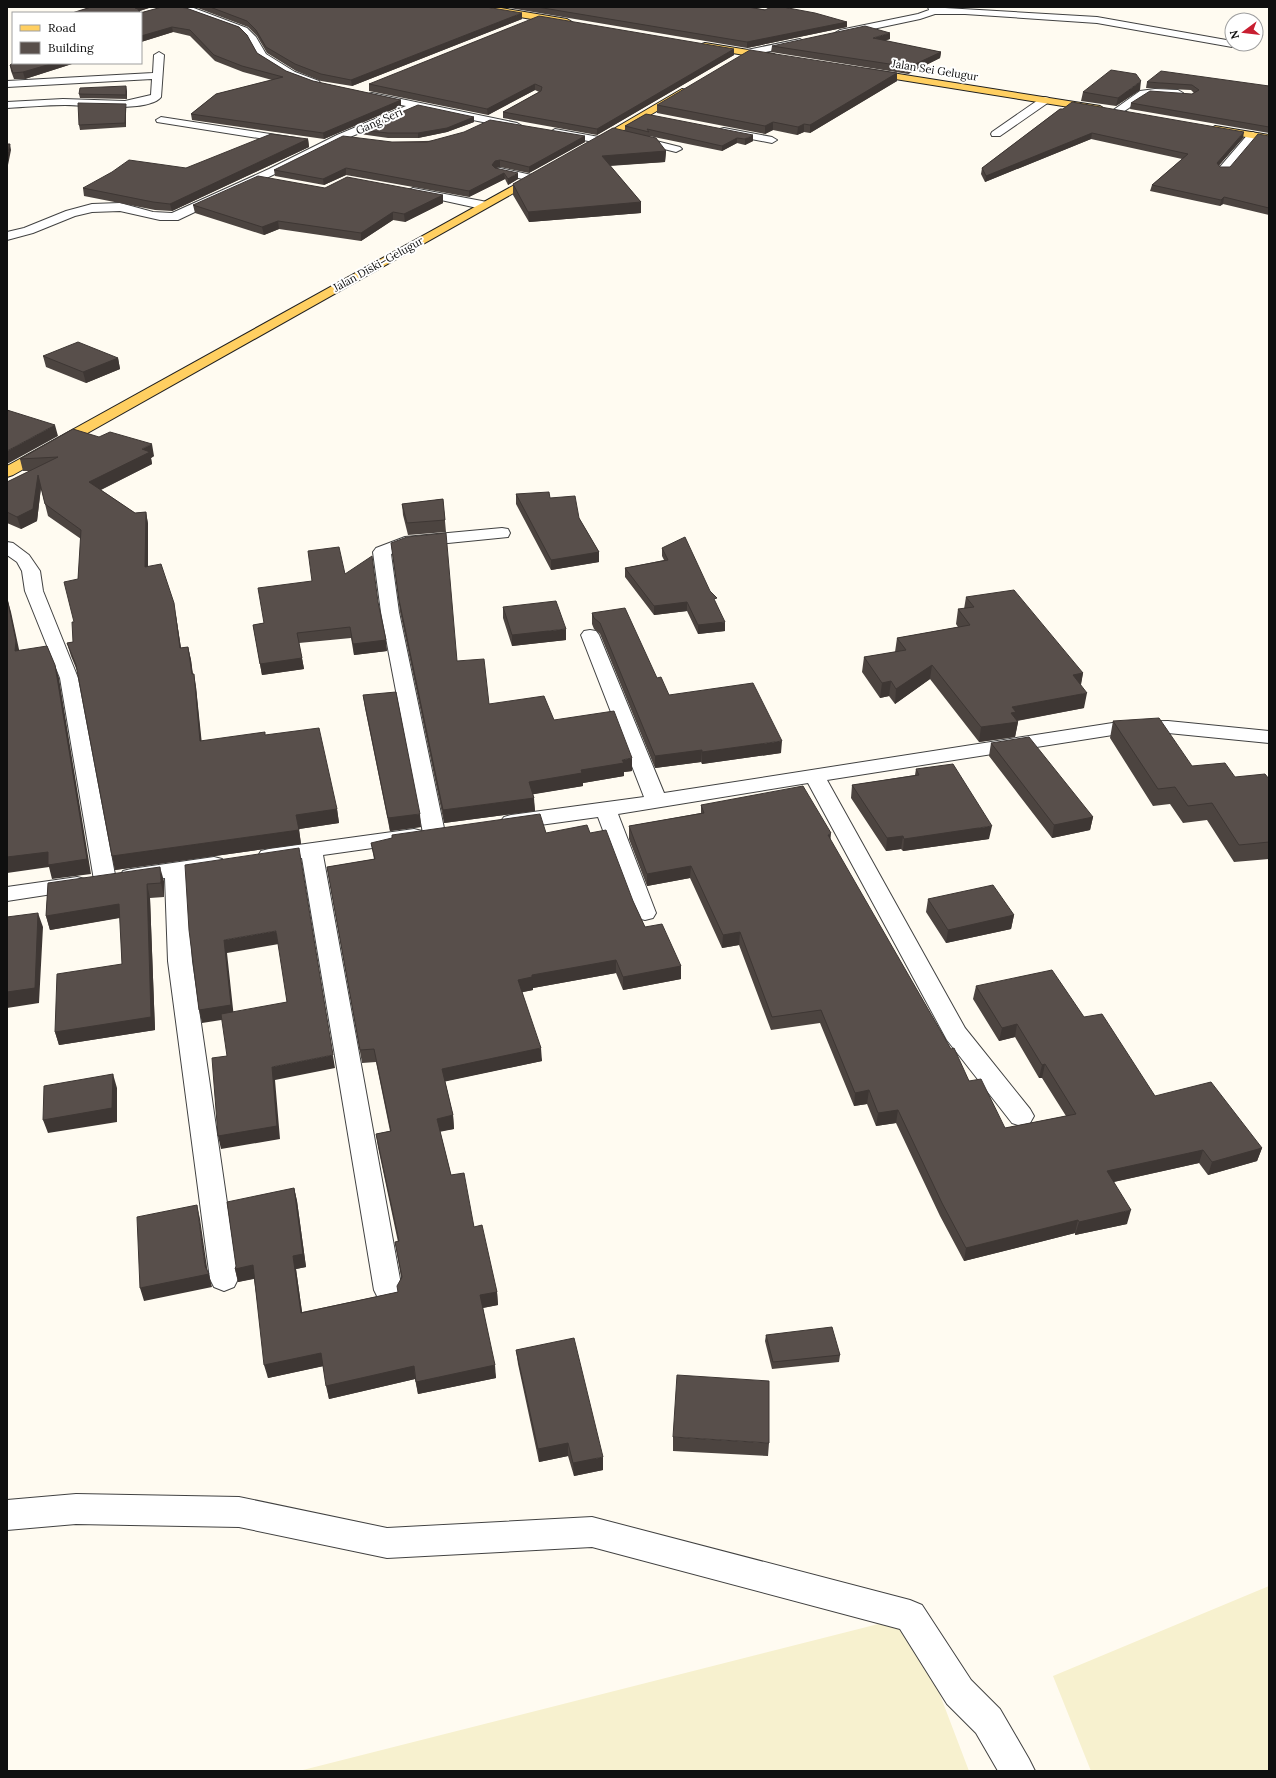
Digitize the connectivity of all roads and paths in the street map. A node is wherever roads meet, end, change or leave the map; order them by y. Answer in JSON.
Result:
{"nodes":[{"id":1,"x":479,"y":7,"type":"edge"},
{"id":2,"x":984,"y":7,"type":"edge"},
{"id":3,"x":165,"y":8,"type":"edge"},
{"id":4,"x":933,"y":9,"type":"edge"},
{"id":5,"x":965,"y":11,"type":"junction"},
{"id":6,"x":539,"y":17,"type":"junction"},
{"id":7,"x":524,"y":23,"type":"edge"},
{"id":8,"x":576,"y":24,"type":"edge"},
{"id":9,"x":832,"y":35,"type":"edge"},
{"id":10,"x":809,"y":40,"type":"edge"},
{"id":11,"x":1224,"y":42,"type":"edge"},
{"id":12,"x":694,"y":44,"type":"edge"},
{"id":13,"x":747,"y":53,"type":"junction"},
{"id":14,"x":159,"y":55,"type":"dead end"},
{"id":15,"x":785,"y":59,"type":"edge"},
{"id":16,"x":733,"y":61,"type":"edge"},
{"id":17,"x":861,"y":71,"type":"edge"},
{"id":18,"x":157,"y":76,"type":"junction"},
{"id":19,"x":7,"y":84,"type":"edge"},
{"id":20,"x":325,"y":86,"type":"edge"},
{"id":21,"x":692,"y":86,"type":"edge"},
{"id":22,"x":359,"y":93,"type":"edge"},
{"id":23,"x":1191,"y":95,"type":"edge"},
{"id":24,"x":1045,"y":100,"type":"junction"},
{"id":25,"x":7,"y":104,"type":"edge"},
{"id":26,"x":417,"y":105,"type":"junction"},
{"id":27,"x":1117,"y":111,"type":"junction"},
{"id":28,"x":502,"y":113,"type":"edge"},
{"id":29,"x":1132,"y":114,"type":"edge"},
{"id":30,"x":644,"y":115,"type":"junction"},
{"id":31,"x":659,"y":118,"type":"edge"},
{"id":32,"x":161,"y":120,"type":"dead end"},
{"id":33,"x":488,"y":120,"type":"junction"},
{"id":34,"x":474,"y":127,"type":"edge"},
{"id":35,"x":525,"y":127,"type":"edge"},
{"id":36,"x":1208,"y":127,"type":"edge"},
{"id":37,"x":712,"y":128,"type":"edge"},
{"id":38,"x":547,"y":131,"type":"edge"},
{"id":39,"x":611,"y":133,"type":"junction"},
{"id":40,"x":996,"y":134,"type":"dead end"},
{"id":41,"x":1253,"y":136,"type":"junction"},
{"id":42,"x":341,"y":137,"type":"junction"},
{"id":43,"x":1269,"y":138,"type":"edge"},
{"id":44,"x":363,"y":140,"type":"edge"},
{"id":45,"x":599,"y":140,"type":"junction"},
{"id":46,"x":772,"y":140,"type":"dead end"},
{"id":47,"x":327,"y":146,"type":"junction"},
{"id":48,"x":676,"y":149,"type":"dead end"},
{"id":49,"x":579,"y":152,"type":"edge"},
{"id":50,"x":1223,"y":170,"type":"edge"},
{"id":51,"x":500,"y":171,"type":"edge"},
{"id":52,"x":546,"y":171,"type":"edge"},
{"id":53,"x":258,"y":178,"type":"junction"},
{"id":54,"x":532,"y":178,"type":"junction"},
{"id":55,"x":281,"y":182,"type":"edge"},
{"id":56,"x":400,"y":189,"type":"edge"},
{"id":57,"x":482,"y":205,"type":"junction"},
{"id":58,"x":7,"y":236,"type":"edge"},
{"id":59,"x":7,"y":472,"type":"edge"},
{"id":60,"x":502,"y":533,"type":"dead end"},
{"id":61,"x":7,"y":547,"type":"edge"},
{"id":62,"x":590,"y":635,"type":"dead end"},
{"id":63,"x":1269,"y":737,"type":"edge"},
{"id":64,"x":814,"y":775,"type":"junction"},
{"id":65,"x":656,"y":800,"type":"junction"},
{"id":66,"x":606,"y":809,"type":"junction"},
{"id":67,"x":489,"y":825,"type":"edge"},
{"id":68,"x":311,"y":850,"type":"junction"},
{"id":69,"x":175,"y":869,"type":"junction"},
{"id":70,"x":105,"y":880,"type":"junction"},
{"id":71,"x":7,"y":894,"type":"edge"},
{"id":72,"x":645,"y":913,"type":"dead end"},
{"id":73,"x":1021,"y":1116,"type":"dead end"},
{"id":74,"x":224,"y":1279,"type":"dead end"},
{"id":75,"x":388,"y":1290,"type":"dead end"},
{"id":76,"x":7,"y":1515,"type":"edge"},
{"id":77,"x":1017,"y":1771,"type":"edge"}],
"edges":[{"from":1,"to":6,"type":"main road"},
{"from":2,"to":5,"type":"street"},
{"from":3,"to":20,"type":"street"},
{"from":4,"to":5,"type":"street"},
{"from":4,"to":9,"type":"street"},
{"from":5,"to":11,"type":"street"},
{"from":6,"to":7,"type":"street"},
{"from":6,"to":8,"type":"main road"},
{"from":10,"to":13,"type":"street"},
{"from":12,"to":13,"type":"main road"},
{"from":13,"to":15,"type":"main road"},
{"from":13,"to":16,"type":"main road"},
{"from":14,"to":18,"type":"street"},
{"from":17,"to":24,"type":"main road","name":"Jalan Sei Gelugur"},
{"from":18,"to":19,"type":"street"},
{"from":18,"to":25,"type":"street"},
{"from":21,"to":30,"type":"main road"},
{"from":22,"to":26,"type":"street"},
{"from":23,"to":27,"type":"street"},
{"from":24,"to":27,"type":"main road","name":"Jalan Sei Gelugur"},
{"from":24,"to":40,"type":"street"},
{"from":26,"to":33,"type":"street","name":"Gang Seri"},
{"from":26,"to":42,"type":"street","name":"Gang Seri"},
{"from":27,"to":29,"type":"main road","name":"Jalan Sei Gelugur"},
{"from":28,"to":33,"type":"street"},
{"from":30,"to":31,"type":"street"},
{"from":30,"to":39,"type":"main road"},
{"from":32,"to":47,"type":"street"},
{"from":33,"to":34,"type":"street"},
{"from":33,"to":35,"type":"street","name":"Gang Seri"},
{"from":36,"to":41,"type":"main road"},
{"from":37,"to":46,"type":"street"},
{"from":38,"to":45,"type":"street"},
{"from":39,"to":45,"type":"main road"},
{"from":39,"to":48,"type":"street"},
{"from":41,"to":43,"type":"main road"},
{"from":41,"to":50,"type":"street"},
{"from":42,"to":44,"type":"street"},
{"from":42,"to":47,"type":"street","name":"Gang Seri"},
{"from":45,"to":49,"type":"main road"},
{"from":47,"to":53,"type":"street","name":"Gang Seri"},
{"from":51,"to":54,"type":"street"},
{"from":52,"to":54,"type":"main road","name":"Jalan Diski–Gelugur"},
{"from":53,"to":55,"type":"street"},
{"from":53,"to":58,"type":"street","name":"Gang Seri"},
{"from":54,"to":57,"type":"main road","name":"Jalan Diski–Gelugur"},
{"from":56,"to":57,"type":"street"},
{"from":57,"to":59,"type":"main road","name":"Jalan Diski–Gelugur"},
{"from":60,"to":68,"type":"street"},
{"from":61,"to":70,"type":"street"},
{"from":62,"to":65,"type":"street"},
{"from":63,"to":64,"type":"street"},
{"from":64,"to":65,"type":"street"},
{"from":64,"to":73,"type":"street"},
{"from":65,"to":66,"type":"street"},
{"from":66,"to":67,"type":"street"},
{"from":66,"to":72,"type":"street"},
{"from":68,"to":69,"type":"street"},
{"from":68,"to":75,"type":"street"},
{"from":69,"to":70,"type":"street"},
{"from":69,"to":74,"type":"street"},
{"from":70,"to":71,"type":"street"},
{"from":76,"to":77,"type":"street"}]}
